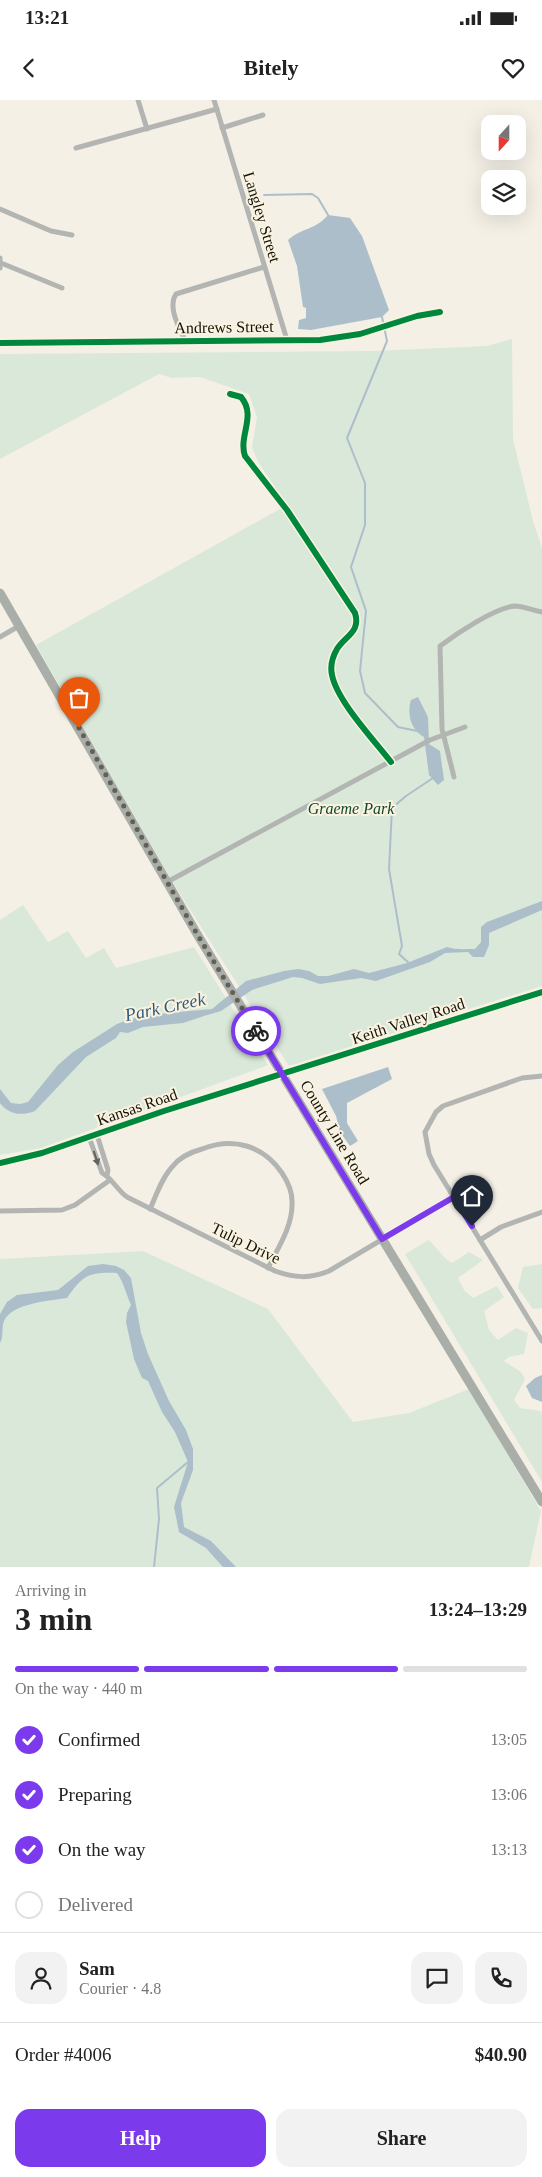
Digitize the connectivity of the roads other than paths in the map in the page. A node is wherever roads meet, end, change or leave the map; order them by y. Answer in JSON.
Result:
{"nodes":[{"id":1,"x":138,"y":100,"type":"edge"},
{"id":2,"x":214,"y":100,"type":"edge"},
{"id":3,"x":217,"y":109,"type":"junction"},
{"id":4,"x":263,"y":116,"type":"dead end"},
{"id":5,"x":222,"y":128,"type":"junction"},
{"id":6,"x":147,"y":129,"type":"junction"},
{"id":7,"x":76,"y":148,"type":"dead end"},
{"id":8,"x":0,"y":210,"type":"edge"},
{"id":9,"x":72,"y":235,"type":"dead end"},
{"id":10,"x":0,"y":263,"type":"edge"},
{"id":11,"x":264,"y":267,"type":"junction"},
{"id":12,"x":62,"y":288,"type":"dead end"},
{"id":13,"x":440,"y":312,"type":"dead end"},
{"id":14,"x":287,"y":340,"type":"junction"},
{"id":15,"x":186,"y":342,"type":"junction"},
{"id":16,"x":2,"y":344,"type":"edge"},
{"id":17,"x":230,"y":394,"type":"dead end"},
{"id":18,"x":0,"y":593,"type":"edge"},
{"id":19,"x":542,"y":612,"type":"edge"},
{"id":20,"x":19,"y":626,"type":"junction"},
{"id":21,"x":0,"y":637,"type":"edge"},
{"id":22,"x":465,"y":727,"type":"dead end"},
{"id":23,"x":444,"y":735,"type":"junction"},
{"id":24,"x":391,"y":762,"type":"junction"},
{"id":25,"x":454,"y":777,"type":"dead end"},
{"id":26,"x":167,"y":882,"type":"junction"},
{"id":27,"x":542,"y":992,"type":"edge"},
{"id":28,"x":283,"y":1075,"type":"junction"},
{"id":29,"x":542,"y":1076,"type":"edge"},
{"id":30,"x":97,"y":1135,"type":"junction"},
{"id":31,"x":89,"y":1137,"type":"junction"},
{"id":32,"x":0,"y":1163,"type":"edge"},
{"id":33,"x":108,"y":1178,"type":"junction"},
{"id":34,"x":454,"y":1197,"type":"junction"},
{"id":35,"x":150,"y":1209,"type":"junction"},
{"id":36,"x":0,"y":1211,"type":"edge"},
{"id":37,"x":542,"y":1212,"type":"edge"},
{"id":38,"x":382,"y":1239,"type":"junction"},
{"id":39,"x":480,"y":1240,"type":"junction"},
{"id":40,"x":268,"y":1268,"type":"junction"},
{"id":41,"x":542,"y":1341,"type":"edge"},
{"id":42,"x":542,"y":1502,"type":"edge"}],
"edges":[{"from":1,"to":6,"type":"street"},
{"from":2,"to":3,"type":"street","name":"Langley Street"},
{"from":3,"to":5,"type":"street","name":"Langley Street"},
{"from":3,"to":6,"type":"street"},
{"from":4,"to":5,"type":"street"},
{"from":5,"to":11,"type":"street","name":"Langley Street"},
{"from":6,"to":7,"type":"street"},
{"from":8,"to":9,"type":"street"},
{"from":10,"to":12,"type":"street"},
{"from":11,"to":14,"type":"street","name":"Langley Street"},
{"from":11,"to":15,"type":"street"},
{"from":13,"to":14,"type":"street","name":"Andrews Street"},
{"from":14,"to":15,"type":"street","name":"Andrews Street"},
{"from":15,"to":16,"type":"street","name":"Andrews Street"},
{"from":17,"to":24,"type":"street"},
{"from":18,"to":20,"type":"main road","name":"County Line Road"},
{"from":19,"to":23,"type":"street"},
{"from":20,"to":21,"type":"street"},
{"from":20,"to":26,"type":"main road","name":"County Line Road"},
{"from":22,"to":23,"type":"street"},
{"from":23,"to":24,"type":"street"},
{"from":23,"to":25,"type":"street"},
{"from":24,"to":26,"type":"street"},
{"from":26,"to":28,"type":"main road","name":"County Line Road"},
{"from":27,"to":28,"type":"street","name":"Keith Valley Road"},
{"from":28,"to":30,"type":"street","name":"Kansas Road"},
{"from":28,"to":38,"type":"main road","name":"County Line Road"},
{"from":29,"to":34,"type":"street"},
{"from":30,"to":31,"type":"street","name":"Kansas Road"},
{"from":30,"to":33,"type":"street"},
{"from":31,"to":32,"type":"street","name":"Kansas Road"},
{"from":31,"to":33,"type":"street","name":"Tulip Drive","one_way":true},
{"from":33,"to":35,"type":"street","name":"Tulip Drive"},
{"from":33,"to":36,"type":"street"},
{"from":34,"to":38,"type":"street","name":"Tulip Drive"},
{"from":34,"to":39,"type":"street"},
{"from":35,"to":40,"type":"street","name":"Tulip Drive"},
{"from":35,"to":40,"type":"street"},
{"from":37,"to":39,"type":"street"},
{"from":38,"to":40,"type":"street","name":"Tulip Drive"},
{"from":38,"to":42,"type":"main road","name":"County Line Road"},
{"from":39,"to":41,"type":"street"}]}
